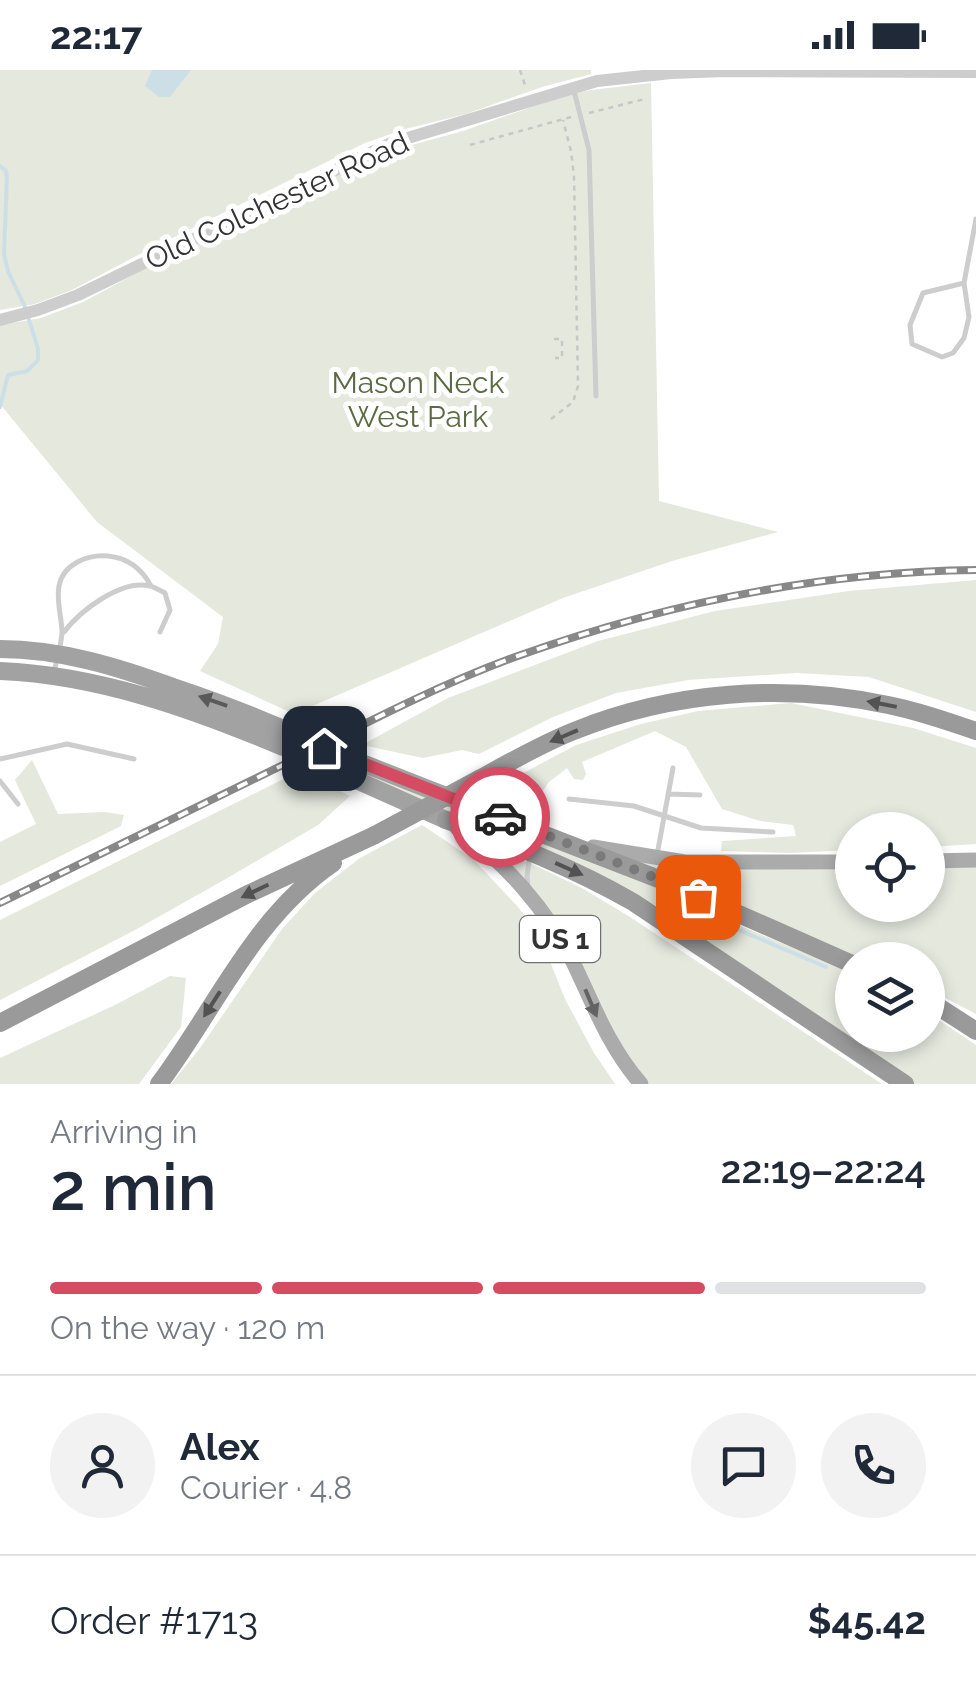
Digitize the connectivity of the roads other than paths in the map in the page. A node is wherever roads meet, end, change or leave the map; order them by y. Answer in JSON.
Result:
{"nodes":[{"id":1,"x":976,"y":72,"type":"edge"},
{"id":2,"x":573,"y":88,"type":"junction"},
{"id":3,"x":976,"y":219,"type":"edge"},
{"id":4,"x":964,"y":283,"type":"junction"},
{"id":5,"x":0,"y":320,"type":"edge"},
{"id":6,"x":596,"y":396,"type":"dead end"},
{"id":7,"x":151,"y":586,"type":"junction"},
{"id":8,"x":160,"y":632,"type":"dead end"},
{"id":9,"x":62,"y":634,"type":"junction"},
{"id":10,"x":0,"y":649,"type":"edge"},
{"id":11,"x":57,"y":655,"type":"junction"},
{"id":12,"x":0,"y":670,"type":"edge"},
{"id":13,"x":54,"y":675,"type":"junction"},
{"id":14,"x":976,"y":731,"type":"edge"},
{"id":15,"x":303,"y":738,"type":"dead end"},
{"id":16,"x":283,"y":747,"type":"dead end"},
{"id":17,"x":324,"y":748,"type":"dead end"},
{"id":18,"x":307,"y":758,"type":"dead end"},
{"id":19,"x":0,"y":759,"type":"edge"},
{"id":20,"x":134,"y":759,"type":"dead end"},
{"id":21,"x":673,"y":768,"type":"dead end"},
{"id":22,"x":0,"y":781,"type":"edge"},
{"id":23,"x":668,"y":794,"type":"junction"},
{"id":24,"x":700,"y":795,"type":"dead end"},
{"id":25,"x":569,"y":799,"type":"dead end"},
{"id":26,"x":18,"y":804,"type":"dead end"},
{"id":27,"x":664,"y":815,"type":"junction"},
{"id":28,"x":446,"y":820,"type":"junction"},
{"id":29,"x":773,"y":832,"type":"dead end"},
{"id":30,"x":375,"y":835,"type":"junction"},
{"id":31,"x":545,"y":835,"type":"junction"},
{"id":32,"x":530,"y":852,"type":"junction"},
{"id":33,"x":657,"y":858,"type":"junction"},
{"id":34,"x":976,"y":860,"type":"edge"},
{"id":35,"x":945,"y":861,"type":"edge"},
{"id":36,"x":690,"y":862,"type":"junction"},
{"id":37,"x":835,"y":862,"type":"edge"},
{"id":38,"x":530,"y":896,"type":"junction"},
{"id":39,"x":698,"y":897,"type":"junction"},
{"id":40,"x":835,"y":957,"type":"edge"},
{"id":41,"x":945,"y":1011,"type":"edge"},
{"id":42,"x":0,"y":1023,"type":"edge"},
{"id":43,"x":976,"y":1030,"type":"edge"},
{"id":44,"x":159,"y":1084,"type":"edge"},
{"id":45,"x":641,"y":1084,"type":"edge"},
{"id":46,"x":905,"y":1084,"type":"edge"}],
"edges":[{"from":1,"to":2,"type":"street","name":"Old Colchester Road"},
{"from":2,"to":5,"type":"street","name":"Old Colchester Road"},
{"from":2,"to":6,"type":"lane"},
{"from":3,"to":4,"type":"lane"},
{"from":4,"to":4,"type":"lane"},
{"from":7,"to":8,"type":"lane"},
{"from":7,"to":9,"type":"lane"},
{"from":7,"to":9,"type":"lane"},
{"from":9,"to":11,"type":"lane"},
{"from":10,"to":11,"type":"highway"},
{"from":11,"to":13,"type":"lane"},
{"from":15,"to":11,"type":"highway","one_way":true},
{"from":12,"to":13,"type":"highway"},
{"from":13,"to":16,"type":"highway"},
{"from":14,"to":30,"type":"highway","one_way":true,"bridge":true},
{"from":17,"to":31,"type":"highway"},
{"from":18,"to":28,"type":"highway","number":"US 1"},
{"from":19,"to":20,"type":"lane"},
{"from":21,"to":23,"type":"lane"},
{"from":22,"to":26,"type":"lane"},
{"from":23,"to":24,"type":"lane"},
{"from":23,"to":27,"type":"lane"},
{"from":25,"to":27,"type":"lane"},
{"from":27,"to":29,"type":"lane"},
{"from":27,"to":33,"type":"lane"},
{"from":28,"to":32,"type":"highway"},
{"from":28,"to":38,"type":"main road","number":"US 1"},
{"from":30,"to":42,"type":"highway","one_way":true},
{"from":30,"to":44,"type":"highway","one_way":true},
{"from":31,"to":33,"type":"main road"},
{"from":31,"to":39,"type":"highway"},
{"from":32,"to":38,"type":"lane"},
{"from":32,"to":46,"type":"highway","one_way":true},
{"from":33,"to":36,"type":"main road"},
{"from":34,"to":35,"type":"main road"},
{"from":36,"to":37,"type":"main road"},
{"from":36,"to":39,"type":"lane"},
{"from":38,"to":45,"type":"main road","number":"US 1","one_way":true},
{"from":39,"to":40,"type":"highway"},
{"from":41,"to":43,"type":"highway"}]}
